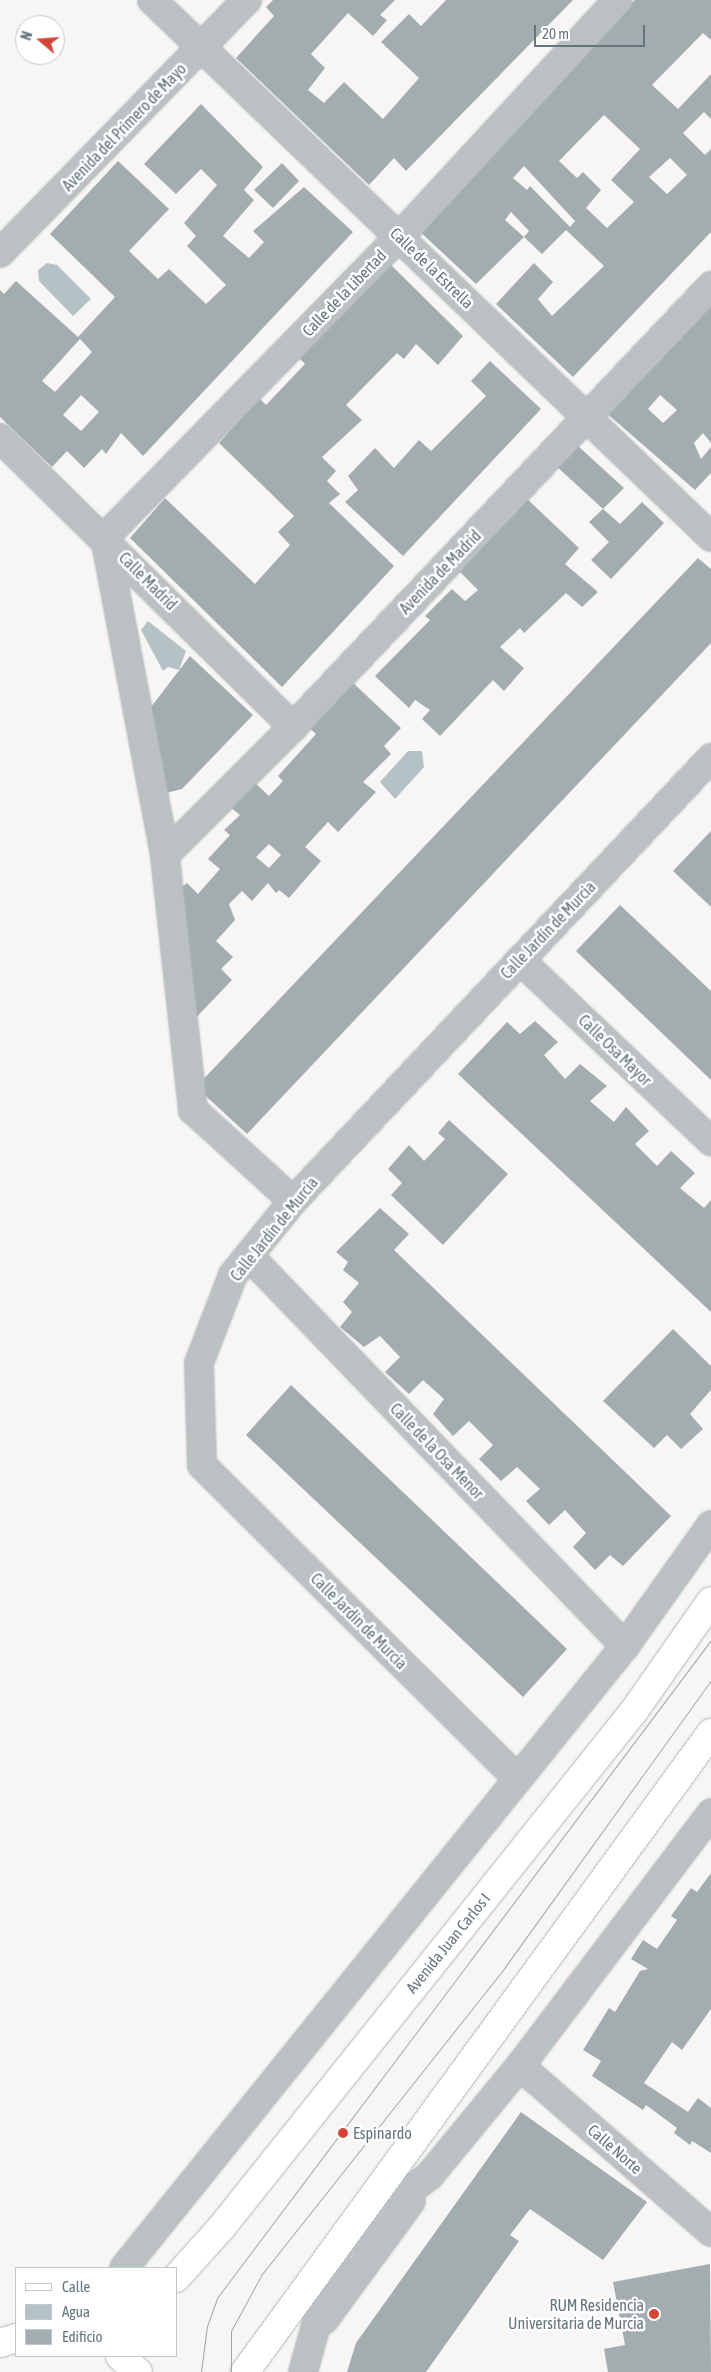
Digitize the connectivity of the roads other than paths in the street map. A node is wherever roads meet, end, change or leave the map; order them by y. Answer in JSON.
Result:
{"nodes":[{"id":1,"x":152,"y":0,"type":"edge"},
{"id":2,"x":247,"y":0,"type":"edge"},
{"id":3,"x":618,"y":0,"type":"edge"},
{"id":4,"x":202,"y":48,"type":"junction"},
{"id":5,"x":400,"y":236,"type":"junction"},
{"id":6,"x":0,"y":253,"type":"edge"},
{"id":7,"x":711,"y":286,"type":"edge"},
{"id":8,"x":587,"y":418,"type":"junction"},
{"id":9,"x":0,"y":438,"type":"edge"},
{"id":10,"x":105,"y":537,"type":"junction"},
{"id":11,"x":711,"y":537,"type":"edge"},
{"id":12,"x":292,"y":727,"type":"junction"},
{"id":13,"x":711,"y":758,"type":"edge"},
{"id":14,"x":165,"y":855,"type":"junction"},
{"id":15,"x":520,"y":960,"type":"junction"},
{"id":16,"x":711,"y":1141,"type":"edge"},
{"id":17,"x":292,"y":1201,"type":"junction"},
{"id":18,"x":249,"y":1256,"type":"junction"},
{"id":19,"x":711,"y":1525,"type":"edge"},
{"id":20,"x":711,"y":1601,"type":"edge"},
{"id":21,"x":625,"y":1646,"type":"junction"},
{"id":22,"x":711,"y":1733,"type":"edge"},
{"id":23,"x":517,"y":1778,"type":"junction"},
{"id":24,"x":711,"y":1813,"type":"edge"},
{"id":25,"x":520,"y":2066,"type":"junction"},
{"id":26,"x":430,"y":2176,"type":"junction"},
{"id":27,"x":711,"y":2232,"type":"edge"},
{"id":28,"x":338,"y":2247,"type":"junction"},
{"id":29,"x":125,"y":2267,"type":"edge"},
{"id":30,"x":178,"y":2276,"type":"edge"},
{"id":31,"x":314,"y":2334,"type":"junction"},
{"id":32,"x":15,"y":2338,"type":"edge"},
{"id":33,"x":0,"y":2343,"type":"edge"},
{"id":34,"x":121,"y":2357,"type":"edge"},
{"id":35,"x":138,"y":2372,"type":"edge"},
{"id":36,"x":246,"y":2372,"type":"edge"},
{"id":37,"x":302,"y":2372,"type":"edge"}],
"edges":[{"from":1,"to":4,"type":"street","name":"Calle de la Estrella"},
{"from":2,"to":4,"type":"street","name":"Avenida del Primero de Mayo"},
{"from":3,"to":5,"type":"street","name":"Calle de la Libertad"},
{"from":4,"to":5,"type":"street","name":"Calle de la Estrella"},
{"from":4,"to":6,"type":"street","name":"Avenida del Primero de Mayo"},
{"from":5,"to":8,"type":"street","name":"Calle de la Estrella"},
{"from":5,"to":10,"type":"street","name":"Calle de la Libertad"},
{"from":7,"to":8,"type":"street","name":"Avenida de Madrid"},
{"from":8,"to":11,"type":"street","name":"Calle de la Estrella"},
{"from":8,"to":12,"type":"street","name":"Avenida de Madrid"},
{"from":9,"to":10,"type":"street","name":"Calle Madrid"},
{"from":10,"to":12,"type":"street","name":"Calle Madrid"},
{"from":10,"to":14,"type":"street"},
{"from":12,"to":14,"type":"street","name":"Avenida de Madrid"},
{"from":13,"to":15,"type":"street","name":"Calle Jardín de Murcia"},
{"from":14,"to":17,"type":"street"},
{"from":15,"to":16,"type":"street","name":"Calle Osa Mayor"},
{"from":15,"to":17,"type":"street","name":"Calle Jardín de Murcia"},
{"from":17,"to":18,"type":"street","name":"Calle Jardín de Murcia"},
{"from":18,"to":21,"type":"street","name":"Calle de la Osa Menor"},
{"from":18,"to":23,"type":"street","name":"Calle Jardín de Murcia"},
{"from":19,"to":21,"type":"street"},
{"from":20,"to":30,"type":"main road","name":"Avenida Juan Carlos I"},
{"from":21,"to":23,"type":"street"},
{"from":22,"to":28,"type":"main road"},
{"from":23,"to":29,"type":"street"},
{"from":24,"to":25,"type":"street"},
{"from":25,"to":26,"type":"street"},
{"from":25,"to":27,"type":"street","name":"Calle Norte"},
{"from":26,"to":28,"type":"street"},
{"from":26,"to":31,"type":"street"},
{"from":28,"to":31,"type":"street"},
{"from":28,"to":36,"type":"main road"},
{"from":31,"to":37,"type":"street"},
{"from":32,"to":33,"type":"main road"},
{"from":34,"to":35,"type":"main road"}]}
